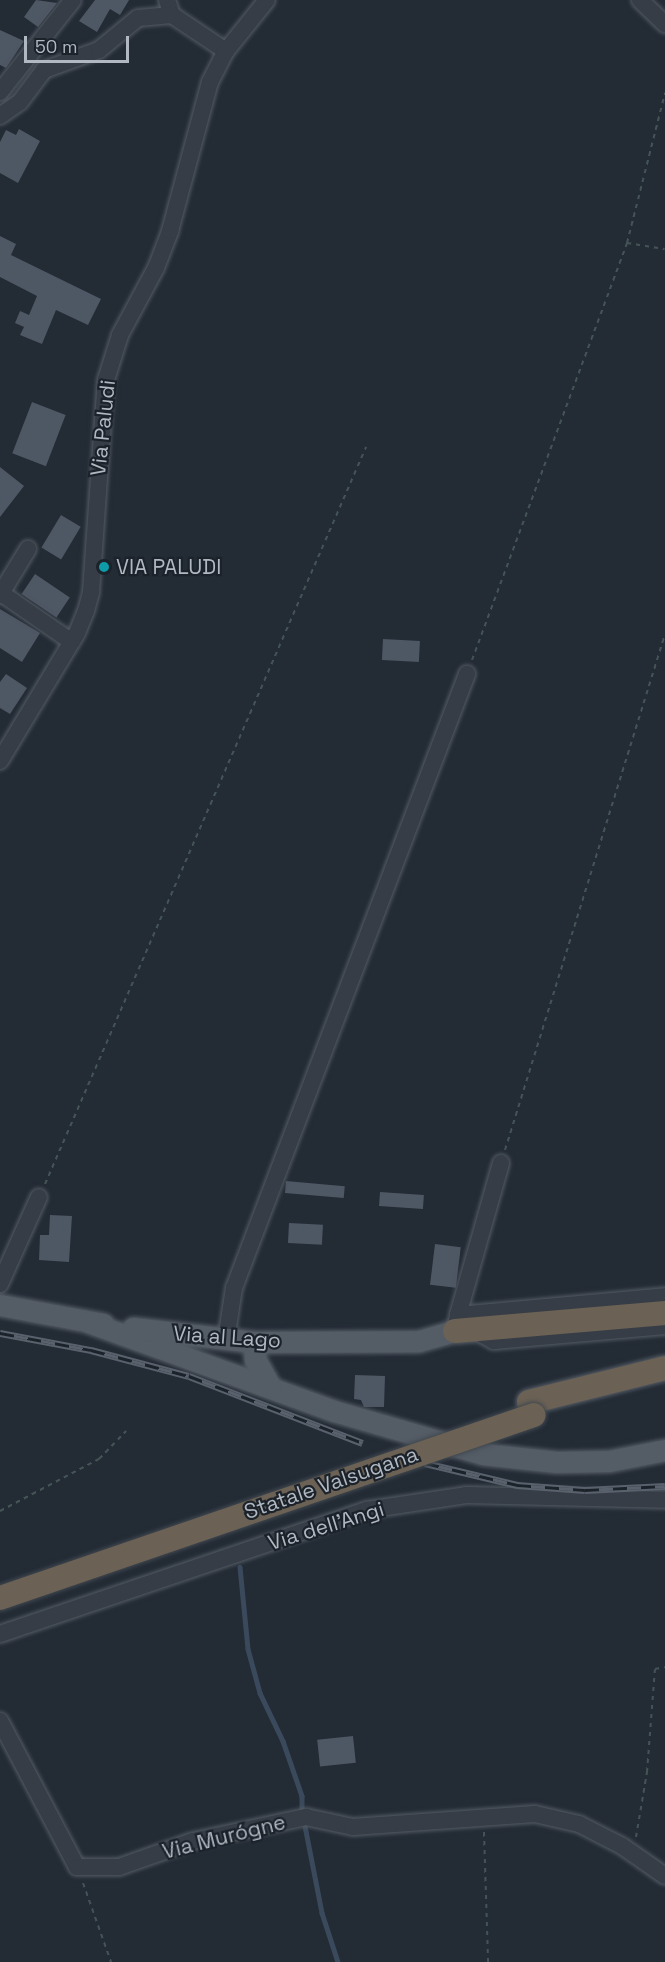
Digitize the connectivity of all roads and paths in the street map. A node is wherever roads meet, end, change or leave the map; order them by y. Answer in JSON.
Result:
{"nodes":[{"id":1,"x":73,"y":0,"type":"edge"},
{"id":2,"x":267,"y":0,"type":"edge"},
{"id":3,"x":640,"y":0,"type":"edge"},
{"id":4,"x":170,"y":7,"type":"edge"},
{"id":5,"x":665,"y":24,"type":"edge"},
{"id":6,"x":226,"y":51,"type":"junction"},
{"id":7,"x":0,"y":92,"type":"edge"},
{"id":8,"x":665,"y":93,"type":"edge"},
{"id":9,"x":0,"y":116,"type":"edge"},
{"id":10,"x":627,"y":243,"type":"junction"},
{"id":11,"x":665,"y":249,"type":"edge"},
{"id":12,"x":366,"y":447,"type":"dead end"},
{"id":13,"x":28,"y":549,"type":"dead end"},
{"id":14,"x":1,"y":594,"type":"edge"},
{"id":15,"x":665,"y":634,"type":"edge"},
{"id":16,"x":72,"y":642,"type":"junction"},
{"id":17,"x":467,"y":674,"type":"joint"},
{"id":18,"x":0,"y":761,"type":"edge"},
{"id":19,"x":501,"y":1163,"type":"joint"},
{"id":20,"x":39,"y":1197,"type":"joint"},
{"id":21,"x":0,"y":1284,"type":"edge"},
{"id":22,"x":665,"y":1296,"type":"edge"},
{"id":23,"x":0,"y":1305,"type":"edge"},
{"id":24,"x":665,"y":1313,"type":"edge"},
{"id":25,"x":88,"y":1322,"type":"junction"},
{"id":26,"x":462,"y":1325,"type":"junction"},
{"id":27,"x":665,"y":1326,"type":"edge"},
{"id":28,"x":226,"y":1340,"type":"junction"},
{"id":29,"x":254,"y":1342,"type":"junction"},
{"id":30,"x":665,"y":1368,"type":"edge"},
{"id":31,"x":249,"y":1378,"type":"junction"},
{"id":32,"x":665,"y":1381,"type":"edge"},
{"id":33,"x":270,"y":1386,"type":"junction"},
{"id":34,"x":532,"y":1408,"type":"junction"},
{"id":35,"x":126,"y":1431,"type":"dead end"},
{"id":36,"x":665,"y":1450,"type":"edge"},
{"id":37,"x":665,"y":1500,"type":"edge"},
{"id":38,"x":0,"y":1511,"type":"edge"},
{"id":39,"x":0,"y":1584,"type":"edge"},
{"id":40,"x":0,"y":1598,"type":"edge"},
{"id":41,"x":0,"y":1634,"type":"edge"},
{"id":42,"x":665,"y":1667,"type":"edge"},
{"id":43,"x":0,"y":1721,"type":"edge"},
{"id":44,"x":482,"y":1820,"type":"junction"},
{"id":45,"x":633,"y":1854,"type":"junction"},
{"id":46,"x":77,"y":1867,"type":"junction"},
{"id":47,"x":665,"y":1876,"type":"edge"},
{"id":48,"x":111,"y":1962,"type":"edge"},
{"id":49,"x":488,"y":1962,"type":"edge"}],
"edges":[{"from":1,"to":7,"type":"street"},
{"from":2,"to":6,"type":"street","name":"Via Paludi"},
{"from":3,"to":5,"type":"street"},
{"from":4,"to":6,"type":"street"},
{"from":4,"to":9,"type":"street"},
{"from":6,"to":16,"type":"street","name":"Via Paludi"},
{"from":8,"to":10,"type":"path"},
{"from":10,"to":11,"type":"path"},
{"from":10,"to":17,"type":"path"},
{"from":12,"to":20,"type":"path"},
{"from":13,"to":14,"type":"street"},
{"from":14,"to":16,"type":"street"},
{"from":15,"to":19,"type":"path"},
{"from":16,"to":18,"type":"street","name":"Via Paludi"},
{"from":17,"to":28,"type":"street"},
{"from":19,"to":26,"type":"street"},
{"from":20,"to":21,"type":"street"},
{"from":22,"to":26,"type":"street"},
{"from":23,"to":25,"type":"main road","name":"Via al Lago"},
{"from":24,"to":26,"type":"highway"},
{"from":25,"to":28,"type":"main road","name":"Via al Lago"},
{"from":25,"to":31,"type":"main road"},
{"from":26,"to":27,"type":"street"},
{"from":26,"to":29,"type":"main road","name":"Via al Lago"},
{"from":28,"to":29,"type":"main road","name":"Via al Lago"},
{"from":28,"to":31,"type":"main road"},
{"from":29,"to":33,"type":"main road"},
{"from":30,"to":34,"type":"highway","name":"Statale Valsugana"},
{"from":31,"to":33,"type":"main road"},
{"from":32,"to":34,"type":"highway","name":"Statale Valsugana"},
{"from":33,"to":36,"type":"main road"},
{"from":34,"to":39,"type":"highway","name":"Statale Valsugana"},
{"from":34,"to":40,"type":"highway","name":"Statale Valsugana","bridge":true},
{"from":35,"to":38,"type":"path"},
{"from":37,"to":41,"type":"street","name":"Via dell'Angi"},
{"from":42,"to":45,"type":"path"},
{"from":43,"to":46,"type":"street"},
{"from":44,"to":45,"type":"street","name":"Via Murógne"},
{"from":44,"to":46,"type":"street","name":"Via Murógne"},
{"from":44,"to":49,"type":"path"},
{"from":45,"to":47,"type":"street","name":"Via Murógne"},
{"from":46,"to":48,"type":"path"}]}
